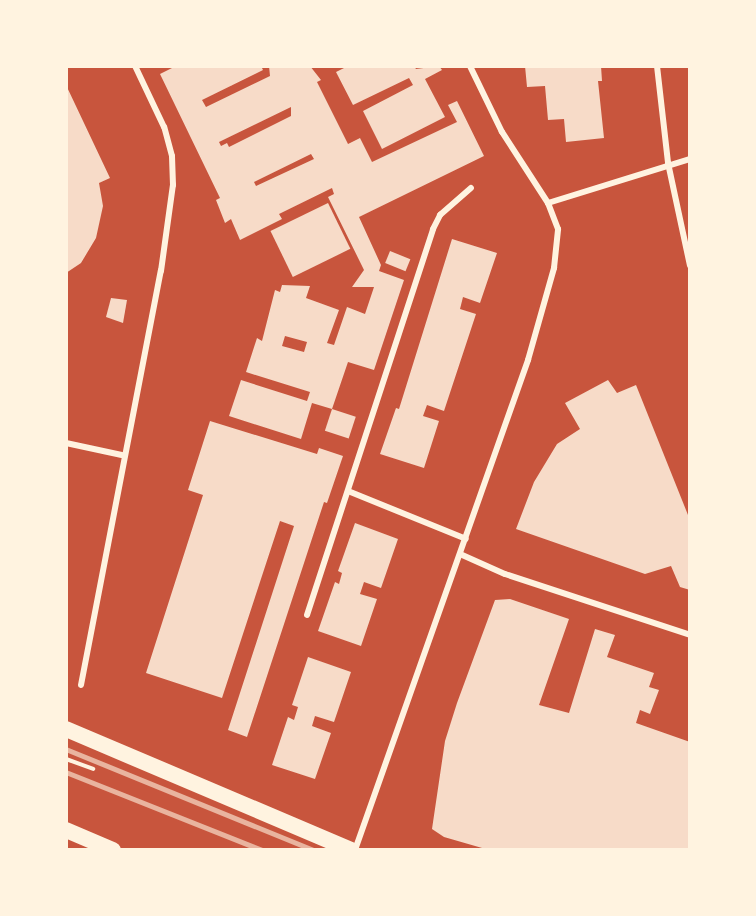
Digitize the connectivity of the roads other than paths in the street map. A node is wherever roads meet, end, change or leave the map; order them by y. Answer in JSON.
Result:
{"nodes":[{"id":1,"x":135,"y":66,"type":"edge"},
{"id":2,"x":470,"y":66,"type":"edge"},
{"id":3,"x":657,"y":66,"type":"edge"},
{"id":4,"x":690,"y":159,"type":"edge"},
{"id":5,"x":668,"y":163,"type":"junction"},
{"id":6,"x":471,"y":188,"type":"dead end"},
{"id":7,"x":548,"y":203,"type":"junction"},
{"id":8,"x":690,"y":266,"type":"edge"},
{"id":9,"x":66,"y":443,"type":"edge"},
{"id":10,"x":122,"y":455,"type":"junction"},
{"id":11,"x":348,"y":491,"type":"junction"},
{"id":12,"x":465,"y":539,"type":"junction"},
{"id":13,"x":460,"y":554,"type":"junction"},
{"id":14,"x":307,"y":615,"type":"dead end"},
{"id":15,"x":690,"y":635,"type":"edge"},
{"id":16,"x":81,"y":685,"type":"dead end"},
{"id":17,"x":66,"y":729,"type":"edge"},
{"id":18,"x":66,"y":830,"type":"edge"},
{"id":19,"x":113,"y":850,"type":"edge"},
{"id":20,"x":353,"y":850,"type":"edge"}],
"edges":[{"from":1,"to":10,"type":"street"},
{"from":2,"to":7,"type":"street"},
{"from":3,"to":5,"type":"street"},
{"from":4,"to":5,"type":"street"},
{"from":5,"to":7,"type":"street"},
{"from":5,"to":8,"type":"street"},
{"from":6,"to":11,"type":"street"},
{"from":7,"to":12,"type":"street"},
{"from":9,"to":10,"type":"street"},
{"from":10,"to":16,"type":"street"},
{"from":11,"to":12,"type":"street"},
{"from":11,"to":14,"type":"street"},
{"from":12,"to":13,"type":"street"},
{"from":13,"to":15,"type":"street"},
{"from":13,"to":20,"type":"street"},
{"from":17,"to":20,"type":"highway"},
{"from":18,"to":19,"type":"highway"}]}
